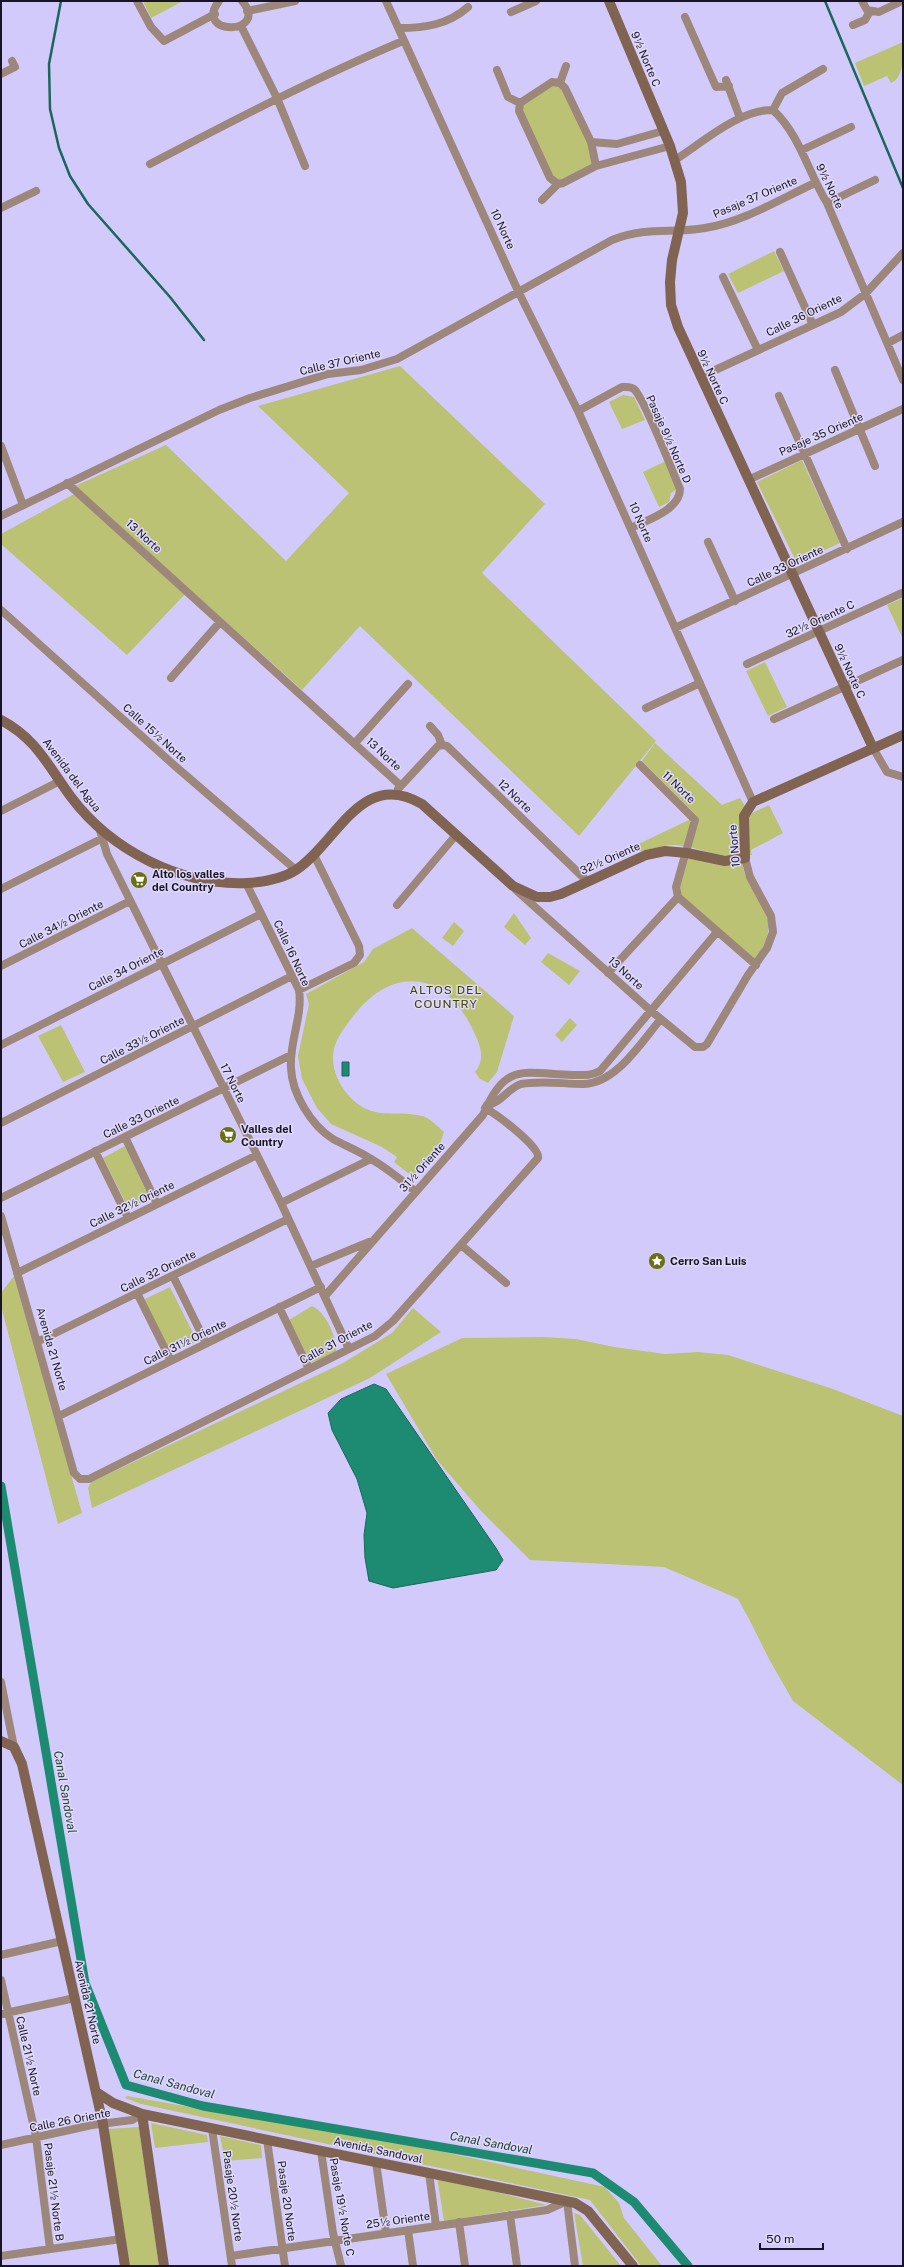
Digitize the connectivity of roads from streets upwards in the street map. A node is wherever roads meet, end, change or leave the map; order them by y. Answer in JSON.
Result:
{"nodes":[{"id":1,"x":137,"y":1,"type":"edge"},
{"id":2,"x":219,"y":1,"type":"edge"},
{"id":3,"x":242,"y":1,"type":"edge"},
{"id":4,"x":295,"y":1,"type":"edge"},
{"id":5,"x":386,"y":1,"type":"edge"},
{"id":6,"x":536,"y":1,"type":"edge"},
{"id":7,"x":609,"y":1,"type":"edge"},
{"id":8,"x":862,"y":1,"type":"edge"},
{"id":9,"x":902,"y":1,"type":"edge"},
{"id":10,"x":468,"y":7,"type":"dead end"},
{"id":11,"x":247,"y":11,"type":"junction"},
{"id":12,"x":510,"y":12,"type":"dead end"},
{"id":13,"x":870,"y":12,"type":"junction"},
{"id":14,"x":215,"y":14,"type":"junction"},
{"id":15,"x":685,"y":17,"type":"dead end"},
{"id":16,"x":853,"y":25,"type":"dead end"},
{"id":17,"x":240,"y":26,"type":"junction"},
{"id":18,"x":398,"y":28,"type":"junction"},
{"id":19,"x":403,"y":41,"type":"junction"},
{"id":20,"x":12,"y":61,"type":"dead end"},
{"id":21,"x":566,"y":66,"type":"dead end"},
{"id":22,"x":823,"y":69,"type":"dead end"},
{"id":23,"x":497,"y":70,"type":"dead end"},
{"id":24,"x":1,"y":74,"type":"edge"},
{"id":25,"x":560,"y":83,"type":"junction"},
{"id":26,"x":277,"y":98,"type":"junction"},
{"id":27,"x":520,"y":103,"type":"junction"},
{"id":28,"x":773,"y":110,"type":"junction"},
{"id":29,"x":740,"y":118,"type":"junction"},
{"id":30,"x":851,"y":128,"type":"dead end"},
{"id":31,"x":663,"y":130,"type":"junction"},
{"id":32,"x":591,"y":142,"type":"junction"},
{"id":33,"x":670,"y":146,"type":"junction"},
{"id":34,"x":802,"y":150,"type":"junction"},
{"id":35,"x":675,"y":160,"type":"junction"},
{"id":36,"x":150,"y":164,"type":"dead end"},
{"id":37,"x":306,"y":166,"type":"dead end"},
{"id":38,"x":596,"y":166,"type":"junction"},
{"id":39,"x":875,"y":180,"type":"dead end"},
{"id":40,"x":558,"y":184,"type":"junction"},
{"id":41,"x":815,"y":184,"type":"junction"},
{"id":42,"x":36,"y":191,"type":"dead end"},
{"id":43,"x":542,"y":200,"type":"dead end"},
{"id":44,"x":827,"y":203,"type":"junction"},
{"id":45,"x":1,"y":208,"type":"edge"},
{"id":46,"x":680,"y":231,"type":"junction"},
{"id":47,"x":780,"y":252,"type":"dead end"},
{"id":48,"x":903,"y":253,"type":"edge"},
{"id":49,"x":724,"y":277,"type":"dead end"},
{"id":50,"x":519,"y":293,"type":"junction"},
{"id":51,"x":865,"y":294,"type":"junction"},
{"id":52,"x":813,"y":325,"type":"junction"},
{"id":53,"x":903,"y":335,"type":"edge"},
{"id":54,"x":888,"y":343,"type":"junction"},
{"id":55,"x":758,"y":350,"type":"junction"},
{"id":56,"x":835,"y":370,"type":"dead end"},
{"id":57,"x":700,"y":377,"type":"junction"},
{"id":58,"x":903,"y":380,"type":"edge"},
{"id":59,"x":779,"y":396,"type":"dead end"},
{"id":60,"x":903,"y":409,"type":"edge"},
{"id":61,"x":578,"y":411,"type":"junction"},
{"id":62,"x":860,"y":429,"type":"junction"},
{"id":63,"x":1,"y":446,"type":"edge"},
{"id":64,"x":805,"y":454,"type":"junction"},
{"id":65,"x":875,"y":466,"type":"dead end"},
{"id":66,"x":748,"y":480,"type":"junction"},
{"id":67,"x":67,"y":483,"type":"junction"},
{"id":68,"x":23,"y":505,"type":"junction"},
{"id":69,"x":1,"y":516,"type":"edge"},
{"id":70,"x":903,"y":522,"type":"edge"},
{"id":71,"x":630,"y":528,"type":"junction"},
{"id":72,"x":708,"y":542,"type":"dead end"},
{"id":73,"x":847,"y":549,"type":"junction"},
{"id":74,"x":792,"y":575,"type":"junction"},
{"id":75,"x":902,"y":593,"type":"edge"},
{"id":76,"x":735,"y":601,"type":"junction"},
{"id":77,"x":1,"y":610,"type":"edge"},
{"id":78,"x":220,"y":622,"type":"junction"},
{"id":79,"x":675,"y":628,"type":"junction"},
{"id":80,"x":819,"y":631,"type":"junction"},
{"id":81,"x":903,"y":660,"type":"edge"},
{"id":82,"x":747,"y":664,"type":"dead end"},
{"id":83,"x":171,"y":678,"type":"dead end"},
{"id":84,"x":700,"y":683,"type":"junction"},
{"id":85,"x":408,"y":684,"type":"dead end"},
{"id":86,"x":844,"y":687,"type":"junction"},
{"id":87,"x":646,"y":708,"type":"dead end"},
{"id":88,"x":774,"y":719,"type":"dead end"},
{"id":89,"x":1,"y":720,"type":"edge"},
{"id":90,"x":430,"y":726,"type":"dead end"},
{"id":91,"x":903,"y":735,"type":"edge"},
{"id":92,"x":355,"y":743,"type":"junction"},
{"id":93,"x":442,"y":745,"type":"junction"},
{"id":94,"x":873,"y":748,"type":"junction"},
{"id":95,"x":640,"y":765,"type":"dead end"},
{"id":96,"x":903,"y":777,"type":"edge"},
{"id":97,"x":60,"y":781,"type":"junction"},
{"id":98,"x":398,"y":790,"type":"junction"},
{"id":99,"x":753,"y":802,"type":"junction"},
{"id":100,"x":1,"y":811,"type":"edge"},
{"id":101,"x":98,"y":827,"type":"junction"},
{"id":102,"x":456,"y":835,"type":"junction"},
{"id":103,"x":101,"y":839,"type":"junction"},
{"id":104,"x":687,"y":853,"type":"junction"},
{"id":105,"x":314,"y":855,"type":"junction"},
{"id":106,"x":745,"y":858,"type":"junction"},
{"id":107,"x":296,"y":870,"type":"junction"},
{"id":108,"x":587,"y":881,"type":"junction"},
{"id":109,"x":246,"y":883,"type":"junction"},
{"id":110,"x":513,"y":886,"type":"junction"},
{"id":111,"x":1,"y":889,"type":"edge"},
{"id":112,"x":678,"y":897,"type":"junction"},
{"id":113,"x":130,"y":902,"type":"junction"},
{"id":114,"x":397,"y":905,"type":"dead end"},
{"id":115,"x":261,"y":914,"type":"junction"},
{"id":116,"x":717,"y":932,"type":"junction"},
{"id":117,"x":162,"y":964,"type":"junction"},
{"id":118,"x":756,"y":965,"type":"junction"},
{"id":119,"x":1,"y":966,"type":"edge"},
{"id":120,"x":608,"y":973,"type":"junction"},
{"id":121,"x":292,"y":976,"type":"junction"},
{"id":122,"x":299,"y":990,"type":"junction"},
{"id":123,"x":650,"y":1010,"type":"junction"},
{"id":124,"x":661,"y":1019,"type":"junction"},
{"id":125,"x":192,"y":1027,"type":"junction"},
{"id":126,"x":1,"y":1045,"type":"edge"},
{"id":127,"x":699,"y":1048,"type":"joint"},
{"id":128,"x":291,"y":1055,"type":"junction"},
{"id":129,"x":596,"y":1073,"type":"junction"},
{"id":130,"x":600,"y":1082,"type":"junction"},
{"id":131,"x":224,"y":1088,"type":"junction"},
{"id":132,"x":486,"y":1106,"type":"junction"},
{"id":133,"x":1,"y":1123,"type":"edge"},
{"id":134,"x":125,"y":1137,"type":"junction"},
{"id":135,"x":95,"y":1151,"type":"junction"},
{"id":136,"x":257,"y":1155,"type":"junction"},
{"id":137,"x":371,"y":1159,"type":"junction"},
{"id":138,"x":416,"y":1191,"type":"junction"},
{"id":139,"x":1,"y":1198,"type":"edge"},
{"id":140,"x":281,"y":1203,"type":"junction"},
{"id":141,"x":157,"y":1204,"type":"junction"},
{"id":142,"x":1,"y":1216,"type":"edge"},
{"id":143,"x":128,"y":1218,"type":"junction"},
{"id":144,"x":288,"y":1219,"type":"junction"},
{"id":145,"x":371,"y":1241,"type":"junction"},
{"id":146,"x":461,"y":1245,"type":"junction"},
{"id":147,"x":311,"y":1266,"type":"junction"},
{"id":148,"x":17,"y":1273,"type":"junction"},
{"id":149,"x":173,"y":1276,"type":"junction"},
{"id":150,"x":506,"y":1283,"type":"dead end"},
{"id":151,"x":321,"y":1287,"type":"junction"},
{"id":152,"x":137,"y":1293,"type":"junction"},
{"id":153,"x":325,"y":1296,"type":"junction"},
{"id":154,"x":280,"y":1307,"type":"junction"},
{"id":155,"x":37,"y":1342,"type":"junction"},
{"id":156,"x":206,"y":1343,"type":"junction"},
{"id":157,"x":349,"y":1349,"type":"junction"},
{"id":158,"x":171,"y":1361,"type":"junction"},
{"id":159,"x":310,"y":1369,"type":"junction"},
{"id":160,"x":59,"y":1416,"type":"junction"},
{"id":161,"x":89,"y":1478,"type":"joint"},
{"id":162,"x":1,"y":1682,"type":"edge"},
{"id":163,"x":1,"y":1740,"type":"edge"},
{"id":164,"x":14,"y":1747,"type":"junction"},
{"id":165,"x":62,"y":1942,"type":"junction"},
{"id":166,"x":1,"y":1955,"type":"edge"},
{"id":167,"x":1,"y":1980,"type":"edge"},
{"id":168,"x":75,"y":1998,"type":"junction"},
{"id":169,"x":5,"y":2013,"type":"edge"},
{"id":170,"x":96,"y":2092,"type":"junction"},
{"id":171,"x":142,"y":2114,"type":"junction"},
{"id":172,"x":103,"y":2124,"type":"junction"},
{"id":173,"x":212,"y":2128,"type":"junction"},
{"id":174,"x":36,"y":2137,"type":"junction"},
{"id":175,"x":266,"y":2140,"type":"junction"},
{"id":176,"x":1,"y":2145,"type":"edge"},
{"id":177,"x":322,"y":2151,"type":"junction"},
{"id":178,"x":376,"y":2162,"type":"junction"},
{"id":179,"x":429,"y":2173,"type":"junction"},
{"id":180,"x":567,"y":2201,"type":"junction"},
{"id":181,"x":510,"y":2215,"type":"junction"},
{"id":182,"x":459,"y":2222,"type":"junction"},
{"id":183,"x":436,"y":2226,"type":"junction"},
{"id":184,"x":408,"y":2230,"type":"junction"},
{"id":185,"x":386,"y":2233,"type":"junction"},
{"id":186,"x":121,"y":2239,"type":"junction"},
{"id":187,"x":336,"y":2240,"type":"junction"},
{"id":188,"x":283,"y":2248,"type":"junction"},
{"id":189,"x":50,"y":2249,"type":"junction"},
{"id":190,"x":1,"y":2256,"type":"edge"},
{"id":191,"x":231,"y":2256,"type":"junction"},
{"id":192,"x":125,"y":2266,"type":"edge"},
{"id":193,"x":164,"y":2266,"type":"edge"},
{"id":194,"x":232,"y":2266,"type":"edge"},
{"id":195,"x":285,"y":2266,"type":"edge"},
{"id":196,"x":341,"y":2266,"type":"edge"},
{"id":197,"x":413,"y":2266,"type":"edge"},
{"id":198,"x":465,"y":2266,"type":"edge"},
{"id":199,"x":517,"y":2266,"type":"edge"},
{"id":200,"x":575,"y":2266,"type":"edge"},
{"id":201,"x":633,"y":2266,"type":"edge"}],
"edges":[{"from":1,"to":14,"type":"street"},
{"from":2,"to":14,"type":"street"},
{"from":3,"to":11,"type":"street"},
{"from":4,"to":11,"type":"street"},
{"from":5,"to":18,"type":"street","name":"10 Norte"},
{"from":6,"to":12,"type":"street"},
{"from":7,"to":31,"type":"street","name":"9½ Norte C"},
{"from":8,"to":13,"type":"street"},
{"from":9,"to":13,"type":"street"},
{"from":10,"to":18,"type":"street"},
{"from":11,"to":17,"type":"street"},
{"from":13,"to":16,"type":"street"},
{"from":14,"to":17,"type":"street"},
{"from":15,"to":29,"type":"street"},
{"from":17,"to":26,"type":"street"},
{"from":18,"to":19,"type":"street","name":"10 Norte"},
{"from":19,"to":26,"type":"street"},
{"from":19,"to":50,"type":"street","name":"10 Norte"},
{"from":20,"to":24,"type":"street"},
{"from":21,"to":25,"type":"street"},
{"from":22,"to":28,"type":"street"},
{"from":23,"to":27,"type":"street"},
{"from":25,"to":27,"type":"street"},
{"from":25,"to":32,"type":"street"},
{"from":26,"to":36,"type":"street"},
{"from":26,"to":37,"type":"street"},
{"from":27,"to":40,"type":"street"},
{"from":28,"to":29,"type":"street"},
{"from":28,"to":34,"type":"street","name":"9½ Norte"},
{"from":29,"to":35,"type":"street"},
{"from":30,"to":34,"type":"street"},
{"from":31,"to":32,"type":"street"},
{"from":31,"to":33,"type":"street","name":"9½ Norte C"},
{"from":32,"to":38,"type":"street"},
{"from":33,"to":35,"type":"street","name":"9½ Norte C"},
{"from":33,"to":38,"type":"street"},
{"from":34,"to":41,"type":"street","name":"9½ Norte"},
{"from":35,"to":46,"type":"street","name":"9½ Norte C"},
{"from":38,"to":40,"type":"street"},
{"from":39,"to":44,"type":"street"},
{"from":40,"to":43,"type":"street"},
{"from":41,"to":44,"type":"street","name":"9½ Norte"},
{"from":41,"to":46,"type":"street","name":"Pasaje 37 Oriente"},
{"from":42,"to":45,"type":"street"},
{"from":44,"to":51,"type":"street","name":"9½ Norte"},
{"from":46,"to":50,"type":"street","name":"Calle 37 Oriente"},
{"from":46,"to":57,"type":"street","name":"9½ Norte C"},
{"from":47,"to":52,"type":"street"},
{"from":48,"to":51,"type":"street","name":"Calle 36 Oriente"},
{"from":49,"to":55,"type":"street"},
{"from":50,"to":61,"type":"street","name":"10 Norte"},
{"from":50,"to":67,"type":"street","name":"Calle 37 Oriente"},
{"from":51,"to":52,"type":"street","name":"Calle 36 Oriente"},
{"from":51,"to":54,"type":"street","name":"9½ Norte"},
{"from":52,"to":55,"type":"street","name":"Calle 36 Oriente"},
{"from":53,"to":54,"type":"street"},
{"from":54,"to":58,"type":"street","name":"9½ Norte"},
{"from":55,"to":57,"type":"street","name":"Calle 36 Oriente"},
{"from":56,"to":62,"type":"street"},
{"from":57,"to":66,"type":"street","name":"9½ Norte C"},
{"from":59,"to":64,"type":"street"},
{"from":60,"to":62,"type":"street","name":"Pasaje 35 Oriente"},
{"from":61,"to":71,"type":"street","name":"10 Norte"},
{"from":61,"to":71,"type":"street","name":"Pasaje 9½ Norte D"},
{"from":62,"to":64,"type":"street","name":"Pasaje 35 Oriente"},
{"from":62,"to":65,"type":"street"},
{"from":63,"to":68,"type":"street"},
{"from":64,"to":66,"type":"street","name":"Pasaje 35 Oriente"},
{"from":64,"to":73,"type":"street"},
{"from":66,"to":74,"type":"street","name":"9½ Norte C"},
{"from":67,"to":68,"type":"street","name":"Calle 37 Oriente"},
{"from":67,"to":78,"type":"street","name":"13 Norte"},
{"from":68,"to":69,"type":"street","name":"Calle 37 Oriente"},
{"from":70,"to":73,"type":"street","name":"Calle 33 Oriente"},
{"from":71,"to":79,"type":"street","name":"10 Norte"},
{"from":72,"to":76,"type":"street"},
{"from":73,"to":74,"type":"street","name":"Calle 33 Oriente"},
{"from":74,"to":76,"type":"street","name":"Calle 33 Oriente"},
{"from":74,"to":80,"type":"street","name":"9½ Norte C"},
{"from":75,"to":80,"type":"street","name":"32½ Oriente C"},
{"from":76,"to":79,"type":"street","name":"Calle 33 Oriente"},
{"from":77,"to":107,"type":"street","name":"Calle 15½ Norte"},
{"from":78,"to":83,"type":"street"},
{"from":78,"to":92,"type":"street","name":"13 Norte"},
{"from":79,"to":84,"type":"street","name":"10 Norte"},
{"from":80,"to":82,"type":"street","name":"32½ Oriente C"},
{"from":80,"to":86,"type":"street","name":"9½ Norte C"},
{"from":81,"to":86,"type":"street"},
{"from":84,"to":87,"type":"street"},
{"from":84,"to":99,"type":"street","name":"10 Norte"},
{"from":85,"to":92,"type":"street"},
{"from":86,"to":88,"type":"street"},
{"from":86,"to":94,"type":"street","name":"9½ Norte C"},
{"from":89,"to":97,"type":"street","name":"Avenida del Agua"},
{"from":90,"to":93,"type":"street","name":"12 Norte"},
{"from":91,"to":94,"type":"street"},
{"from":92,"to":98,"type":"street","name":"13 Norte"},
{"from":93,"to":98,"type":"street"},
{"from":93,"to":108,"type":"street","name":"12 Norte"},
{"from":94,"to":96,"type":"street"},
{"from":94,"to":99,"type":"street"},
{"from":95,"to":104,"type":"street","name":"11 Norte"},
{"from":97,"to":100,"type":"street"},
{"from":97,"to":101,"type":"street","name":"Avenida del Agua"},
{"from":98,"to":102,"type":"street","name":"13 Norte"},
{"from":98,"to":105,"type":"street","name":"Avenida del Agua"},
{"from":99,"to":106,"type":"street","name":"10 Norte"},
{"from":101,"to":103,"type":"street","name":"17 Norte"},
{"from":101,"to":109,"type":"street","name":"Avenida del Agua"},
{"from":102,"to":110,"type":"street","name":"13 Norte"},
{"from":102,"to":114,"type":"street"},
{"from":103,"to":111,"type":"street"},
{"from":103,"to":113,"type":"street","name":"17 Norte"},
{"from":104,"to":106,"type":"street","name":"32½ Oriente"},
{"from":104,"to":108,"type":"street","name":"32½ Oriente"},
{"from":104,"to":112,"type":"street"},
{"from":105,"to":107,"type":"street","name":"Avenida del Agua"},
{"from":105,"to":122,"type":"street"},
{"from":106,"to":118,"type":"street","name":"10 Norte"},
{"from":107,"to":109,"type":"street","name":"Avenida del Agua"},
{"from":108,"to":110,"type":"street","name":"32½ Oriente"},
{"from":109,"to":115,"type":"street","name":"Calle 16 Norte"},
{"from":110,"to":120,"type":"street","name":"13 Norte"},
{"from":112,"to":116,"type":"street"},
{"from":112,"to":120,"type":"street"},
{"from":113,"to":117,"type":"street","name":"17 Norte"},
{"from":113,"to":119,"type":"street","name":"Calle 34½ Oriente"},
{"from":115,"to":117,"type":"street","name":"Calle 34 Oriente"},
{"from":115,"to":121,"type":"street","name":"Calle 16 Norte"},
{"from":116,"to":118,"type":"street"},
{"from":116,"to":123,"type":"street"},
{"from":117,"to":125,"type":"street","name":"17 Norte"},
{"from":117,"to":126,"type":"street","name":"Calle 34 Oriente"},
{"from":118,"to":127,"type":"street","name":"10 Norte"},
{"from":120,"to":123,"type":"street","name":"13 Norte"},
{"from":121,"to":122,"type":"street","name":"Calle 16 Norte"},
{"from":121,"to":125,"type":"street","name":"Calle 33½ Oriente"},
{"from":122,"to":128,"type":"street","name":"Calle 16 Norte"},
{"from":123,"to":124,"type":"street","name":"13 Norte"},
{"from":123,"to":129,"type":"street"},
{"from":124,"to":127,"type":"street","name":"13 Norte"},
{"from":124,"to":130,"type":"street","name":"31½ Oriente"},
{"from":125,"to":131,"type":"street","name":"17 Norte"},
{"from":125,"to":133,"type":"street","name":"Calle 33½ Oriente"},
{"from":128,"to":131,"type":"street","name":"Calle 33 Oriente"},
{"from":128,"to":137,"type":"street","name":"Calle 16 Norte"},
{"from":129,"to":130,"type":"street"},
{"from":129,"to":132,"type":"street","name":"31½ Oriente"},
{"from":130,"to":132,"type":"street","name":"31½ Oriente"},
{"from":131,"to":134,"type":"street","name":"Calle 33 Oriente"},
{"from":131,"to":136,"type":"street","name":"17 Norte"},
{"from":132,"to":138,"type":"street","name":"31½ Oriente"},
{"from":132,"to":146,"type":"street","name":"Calle 31 Oriente"},
{"from":134,"to":135,"type":"street","name":"Calle 33 Oriente"},
{"from":134,"to":141,"type":"street"},
{"from":135,"to":139,"type":"street","name":"Calle 33 Oriente"},
{"from":135,"to":143,"type":"street"},
{"from":136,"to":140,"type":"street","name":"17 Norte"},
{"from":136,"to":141,"type":"street","name":"Calle 32½ Oriente"},
{"from":137,"to":138,"type":"street","name":"Calle 16 Norte"},
{"from":137,"to":140,"type":"street"},
{"from":138,"to":145,"type":"street","name":"31½ Oriente"},
{"from":140,"to":144,"type":"street","name":"17 Norte"},
{"from":141,"to":143,"type":"street","name":"Calle 32½ Oriente"},
{"from":142,"to":148,"type":"street","name":"Avenida 21 Norte"},
{"from":143,"to":148,"type":"street","name":"Calle 32½ Oriente"},
{"from":144,"to":147,"type":"street","name":"17 Norte"},
{"from":144,"to":149,"type":"street","name":"Calle 32 Oriente"},
{"from":145,"to":147,"type":"street","name":"31½ Oriente"},
{"from":145,"to":153,"type":"street","name":"31½ Oriente"},
{"from":146,"to":150,"type":"street"},
{"from":146,"to":157,"type":"street","name":"Calle 31 Oriente"},
{"from":147,"to":151,"type":"street","name":"17 Norte"},
{"from":148,"to":155,"type":"street","name":"Avenida 21 Norte"},
{"from":149,"to":152,"type":"street","name":"Calle 32 Oriente"},
{"from":149,"to":156,"type":"street"},
{"from":151,"to":153,"type":"street","name":"17 Norte"},
{"from":151,"to":154,"type":"street","name":"Calle 31½ Oriente"},
{"from":152,"to":155,"type":"street","name":"Calle 32 Oriente"},
{"from":152,"to":158,"type":"street"},
{"from":153,"to":157,"type":"street","name":"17 Norte"},
{"from":154,"to":156,"type":"street","name":"Calle 31½ Oriente"},
{"from":154,"to":159,"type":"street"},
{"from":155,"to":160,"type":"street","name":"Avenida 21 Norte"},
{"from":156,"to":158,"type":"street","name":"Calle 31½ Oriente"},
{"from":157,"to":159,"type":"street","name":"Calle 31 Oriente"},
{"from":158,"to":160,"type":"street","name":"Calle 31½ Oriente"},
{"from":159,"to":161,"type":"street","name":"Calle 31 Oriente"},
{"from":160,"to":161,"type":"street","name":"Avenida 21 Norte"},
{"from":162,"to":164,"type":"street"},
{"from":163,"to":164,"type":"street"},
{"from":164,"to":165,"type":"street","name":"Avenida 21 Norte"},
{"from":165,"to":166,"type":"street"},
{"from":165,"to":168,"type":"street","name":"Avenida 21 Norte"},
{"from":167,"to":169,"type":"street","name":"Calle 21½ Norte"},
{"from":168,"to":169,"type":"street"},
{"from":168,"to":170,"type":"street","name":"Avenida 21 Norte"},
{"from":169,"to":174,"type":"street","name":"Calle 21½ Norte"},
{"from":170,"to":171,"type":"street","name":"Avenida Sandoval"},
{"from":170,"to":172,"type":"street","name":"Avenida 21 Norte"},
{"from":171,"to":172,"type":"street","name":"Calle 26 Oriente"},
{"from":171,"to":173,"type":"street","name":"Avenida Sandoval"},
{"from":171,"to":193,"type":"street"},
{"from":172,"to":174,"type":"street","name":"Calle 26 Oriente"},
{"from":172,"to":186,"type":"street","name":"Avenida 21 Norte"},
{"from":173,"to":175,"type":"street","name":"Avenida Sandoval"},
{"from":173,"to":191,"type":"street","name":"Pasaje 20½ Norte"},
{"from":174,"to":176,"type":"street","name":"Calle 26 Oriente"},
{"from":174,"to":189,"type":"street","name":"Pasaje 21½ Norte B"},
{"from":175,"to":177,"type":"street","name":"Avenida Sandoval"},
{"from":175,"to":188,"type":"street","name":"Pasaje 20 Norte"},
{"from":177,"to":178,"type":"street","name":"Avenida Sandoval"},
{"from":177,"to":187,"type":"street","name":"Pasaje 19½ Norte C"},
{"from":178,"to":179,"type":"street","name":"Avenida Sandoval"},
{"from":178,"to":185,"type":"street"},
{"from":179,"to":180,"type":"street","name":"Avenida Sandoval"},
{"from":179,"to":183,"type":"street"},
{"from":180,"to":181,"type":"street","name":"25½ Oriente"},
{"from":180,"to":200,"type":"street"},
{"from":180,"to":201,"type":"street","name":"Avenida Sandoval"},
{"from":181,"to":182,"type":"street","name":"25½ Oriente"},
{"from":181,"to":199,"type":"street"},
{"from":182,"to":183,"type":"street","name":"25½ Oriente"},
{"from":182,"to":198,"type":"street"},
{"from":183,"to":184,"type":"street","name":"25½ Oriente"},
{"from":184,"to":185,"type":"street","name":"25½ Oriente"},
{"from":184,"to":197,"type":"street"},
{"from":185,"to":187,"type":"street","name":"25½ Oriente"},
{"from":186,"to":189,"type":"street"},
{"from":186,"to":192,"type":"street","name":"Avenida 21 Norte"},
{"from":187,"to":188,"type":"street","name":"25½ Oriente"},
{"from":187,"to":196,"type":"street","name":"Pasaje 19½ Norte C"},
{"from":188,"to":191,"type":"street","name":"25½ Oriente"},
{"from":188,"to":195,"type":"street","name":"Pasaje 20 Norte"},
{"from":189,"to":190,"type":"street"},
{"from":191,"to":194,"type":"street","name":"Pasaje 20½ Norte"}]}
